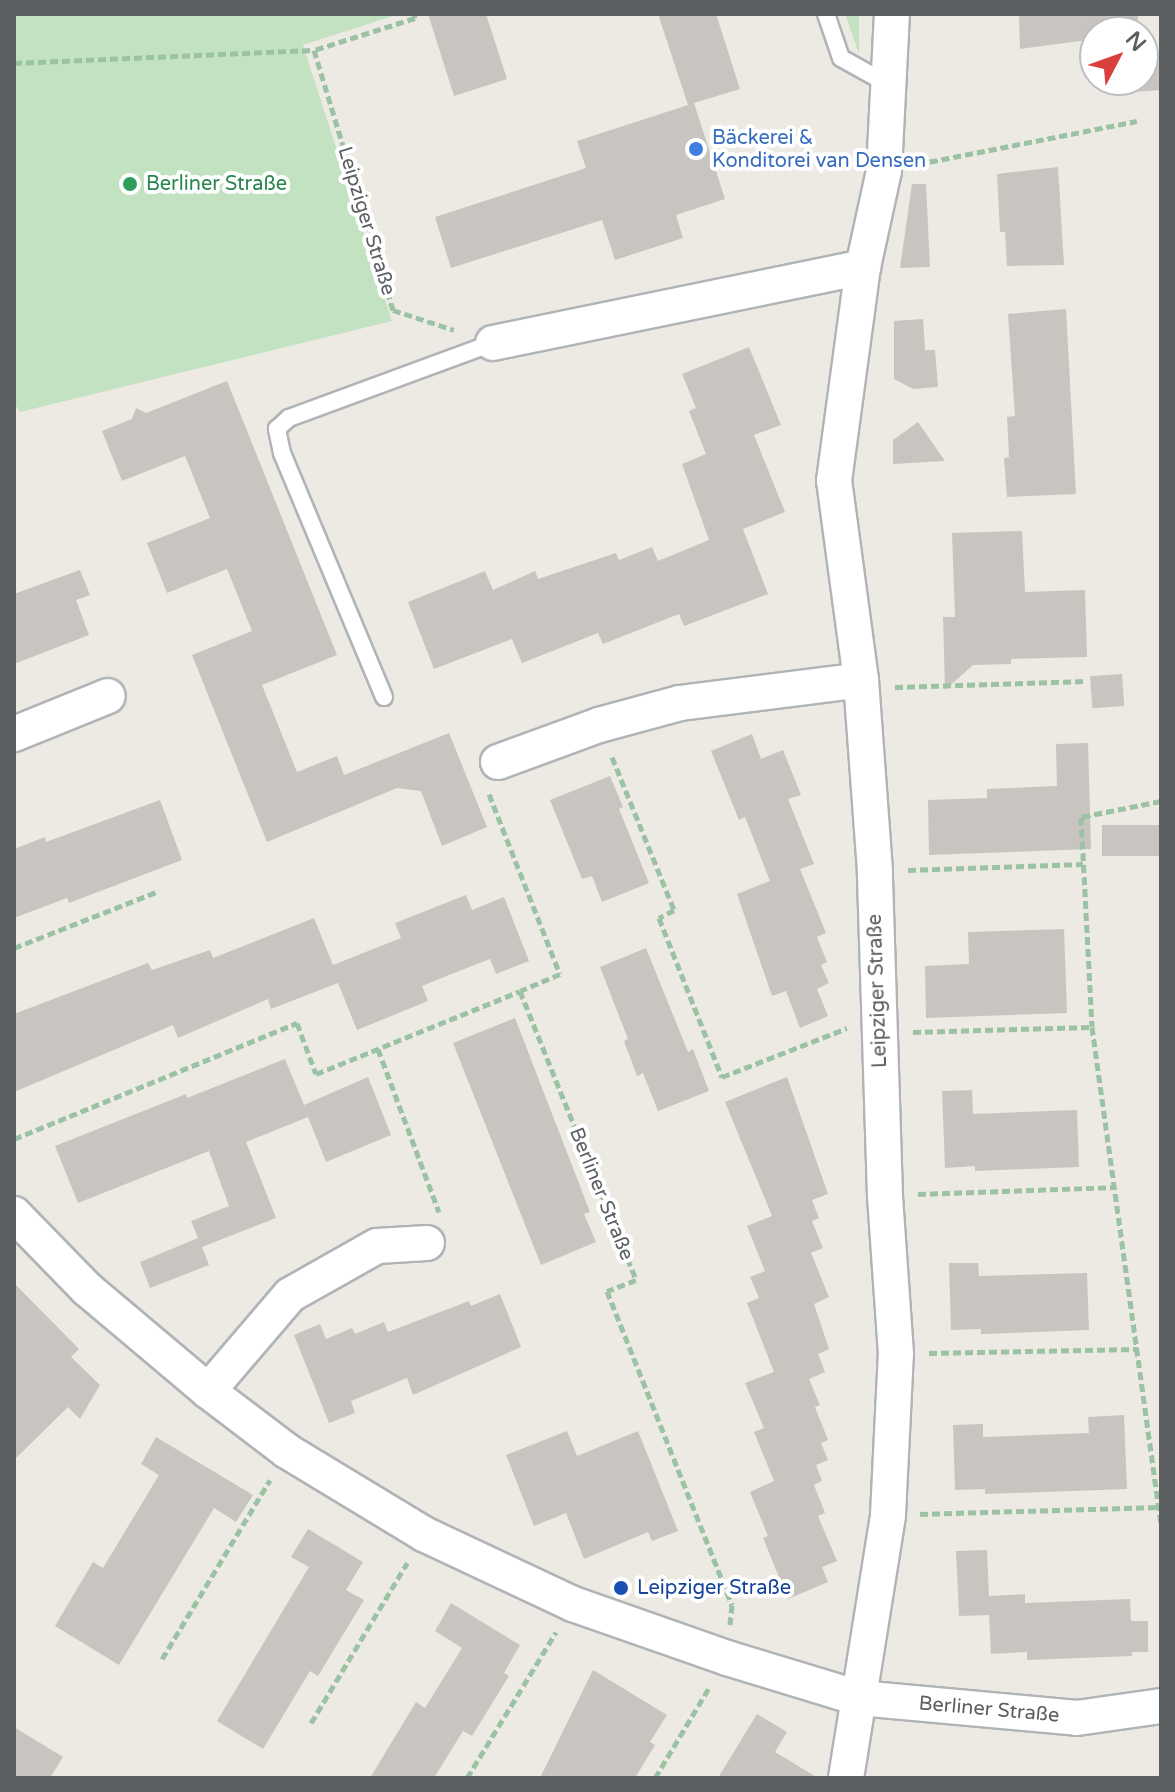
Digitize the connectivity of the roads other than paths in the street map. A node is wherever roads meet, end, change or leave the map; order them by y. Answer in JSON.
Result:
{"nodes":[{"id":1,"x":826,"y":14,"type":"edge"},
{"id":2,"x":892,"y":14,"type":"edge"},
{"id":3,"x":888,"y":84,"type":"junction"},
{"id":4,"x":863,"y":267,"type":"junction"},
{"id":5,"x":493,"y":343,"type":"joint"},
{"id":6,"x":861,"y":680,"type":"junction"},
{"id":7,"x":108,"y":696,"type":"dead end"},
{"id":8,"x":384,"y":697,"type":"dead end"},
{"id":9,"x":14,"y":734,"type":"edge"},
{"id":10,"x":498,"y":762,"type":"road end"},
{"id":11,"x":14,"y":1214,"type":"edge"},
{"id":12,"x":427,"y":1243,"type":"road end"},
{"id":13,"x":208,"y":1391,"type":"junction"},
{"id":14,"x":859,"y":1698,"type":"junction"},
{"id":15,"x":1161,"y":1706,"type":"edge"},
{"id":16,"x":846,"y":1778,"type":"edge"}],
"edges":[{"from":1,"to":3,"type":"lane"},
{"from":2,"to":3,"type":"street","name":"Leipziger Straße"},
{"from":3,"to":4,"type":"street","name":"Leipziger Straße"},
{"from":4,"to":5,"type":"street"},
{"from":4,"to":6,"type":"street","name":"Leipziger Straße"},
{"from":5,"to":8,"type":"lane"},
{"from":6,"to":10,"type":"street"},
{"from":6,"to":14,"type":"street","name":"Leipziger Straße"},
{"from":7,"to":9,"type":"street"},
{"from":11,"to":13,"type":"street","name":"Berliner Straße"},
{"from":12,"to":13,"type":"street"},
{"from":13,"to":14,"type":"street","name":"Berliner Straße"},
{"from":14,"to":15,"type":"street","name":"Berliner Straße"},
{"from":14,"to":16,"type":"street","name":"Leipziger Straße"}]}
